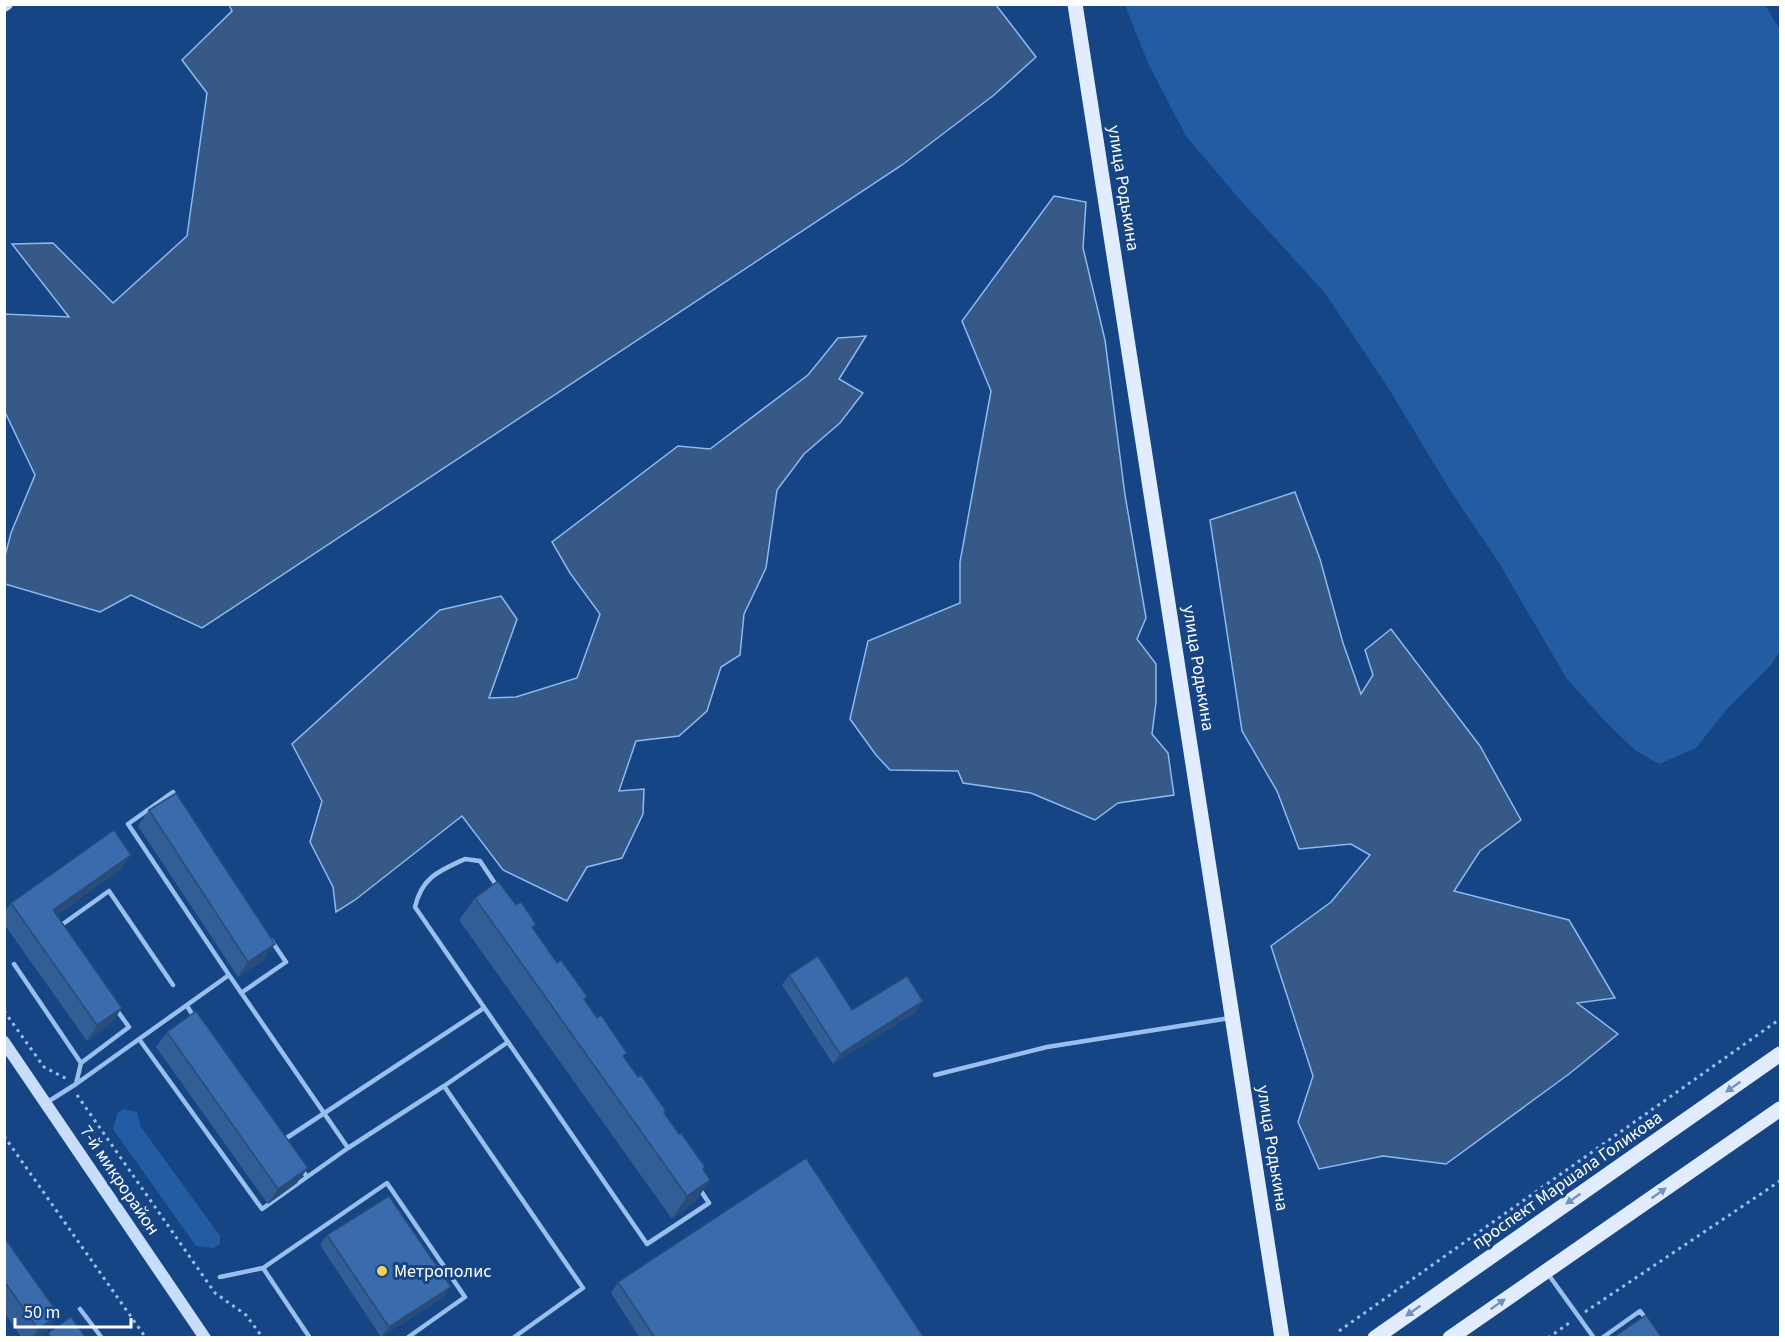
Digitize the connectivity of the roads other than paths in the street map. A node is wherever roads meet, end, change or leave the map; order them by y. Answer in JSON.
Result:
{"nodes":[{"id":1,"x":1075,"y":4,"type":"edge"},
{"id":2,"x":179,"y":801,"type":"edge"},
{"id":3,"x":267,"y":934,"type":"edge"},
{"id":4,"x":65,"y":936,"type":"edge"},
{"id":5,"x":14,"y":964,"type":"dead end"},
{"id":6,"x":229,"y":975,"type":"junction"},
{"id":7,"x":173,"y":985,"type":"dead end"},
{"id":8,"x":242,"y":993,"type":"junction"},
{"id":9,"x":110,"y":1000,"type":"edge"},
{"id":10,"x":187,"y":1006,"type":"junction"},
{"id":11,"x":484,"y":1008,"type":"junction"},
{"id":12,"x":1233,"y":1018,"type":"junction"},
{"id":13,"x":200,"y":1025,"type":"edge"},
{"id":14,"x":139,"y":1039,"type":"junction"},
{"id":15,"x":4,"y":1042,"type":"edge"},
{"id":16,"x":508,"y":1042,"type":"junction"},
{"id":17,"x":1780,"y":1054,"type":"edge"},
{"id":18,"x":81,"y":1063,"type":"junction"},
{"id":19,"x":935,"y":1076,"type":"dead end"},
{"id":20,"x":76,"y":1084,"type":"junction"},
{"id":21,"x":444,"y":1086,"type":"junction"},
{"id":22,"x":46,"y":1103,"type":"junction"},
{"id":23,"x":1780,"y":1109,"type":"edge"},
{"id":24,"x":324,"y":1113,"type":"junction"},
{"id":25,"x":275,"y":1132,"type":"edge"},
{"id":26,"x":282,"y":1141,"type":"junction"},
{"id":27,"x":348,"y":1148,"type":"junction"},
{"id":28,"x":288,"y":1150,"type":"edge"},
{"id":29,"x":295,"y":1159,"type":"edge"},
{"id":30,"x":307,"y":1177,"type":"junction"},
{"id":31,"x":263,"y":1268,"type":"junction"},
{"id":32,"x":1546,"y":1272,"type":"junction"},
{"id":33,"x":220,"y":1277,"type":"dead end"},
{"id":34,"x":80,"y":1309,"type":"dead end"},
{"id":35,"x":1653,"y":1329,"type":"edge"},
{"id":36,"x":102,"y":1338,"type":"edge"},
{"id":37,"x":205,"y":1338,"type":"edge"},
{"id":38,"x":310,"y":1338,"type":"edge"},
{"id":39,"x":407,"y":1338,"type":"edge"},
{"id":40,"x":513,"y":1338,"type":"edge"},
{"id":41,"x":1282,"y":1338,"type":"edge"},
{"id":42,"x":1375,"y":1338,"type":"edge"},
{"id":43,"x":1450,"y":1338,"type":"edge"},
{"id":44,"x":1594,"y":1338,"type":"edge"},
{"id":45,"x":1602,"y":1338,"type":"edge"}],
"edges":[{"from":1,"to":12,"type":"main road","name":"улица Родькина"},
{"from":2,"to":6,"type":"lane"},
{"from":3,"to":8,"type":"lane"},
{"from":4,"to":7,"type":"lane"},
{"from":5,"to":18,"type":"lane"},
{"from":6,"to":8,"type":"lane"},
{"from":6,"to":10,"type":"lane"},
{"from":8,"to":24,"type":"lane"},
{"from":9,"to":18,"type":"lane"},
{"from":10,"to":13,"type":"lane"},
{"from":10,"to":14,"type":"lane"},
{"from":11,"to":16,"type":"lane"},
{"from":11,"to":16,"type":"lane"},
{"from":11,"to":24,"type":"lane"},
{"from":12,"to":19,"type":"lane"},
{"from":12,"to":41,"type":"main road","name":"улица Родькина"},
{"from":14,"to":20,"type":"lane"},
{"from":14,"to":30,"type":"lane"},
{"from":15,"to":22,"type":"street","name":"7-й микрорайон"},
{"from":16,"to":21,"type":"lane"},
{"from":17,"to":42,"type":"main road","name":"проспект Маршала Голикова","one_way":true},
{"from":18,"to":20,"type":"lane"},
{"from":20,"to":22,"type":"lane"},
{"from":21,"to":27,"type":"lane"},
{"from":21,"to":40,"type":"lane"},
{"from":22,"to":37,"type":"street","name":"7-й микрорайон"},
{"from":32,"to":23,"type":"main road","one_way":true},
{"from":24,"to":26,"type":"lane"},
{"from":24,"to":27,"type":"lane"},
{"from":25,"to":26,"type":"lane"},
{"from":26,"to":28,"type":"lane"},
{"from":27,"to":30,"type":"lane"},
{"from":29,"to":30,"type":"lane"},
{"from":31,"to":33,"type":"lane"},
{"from":31,"to":38,"type":"lane"},
{"from":31,"to":39,"type":"lane"},
{"from":43,"to":32,"type":"main road","one_way":true},
{"from":32,"to":44,"type":"lane"},
{"from":34,"to":36,"type":"lane"},
{"from":35,"to":45,"type":"lane"}]}
